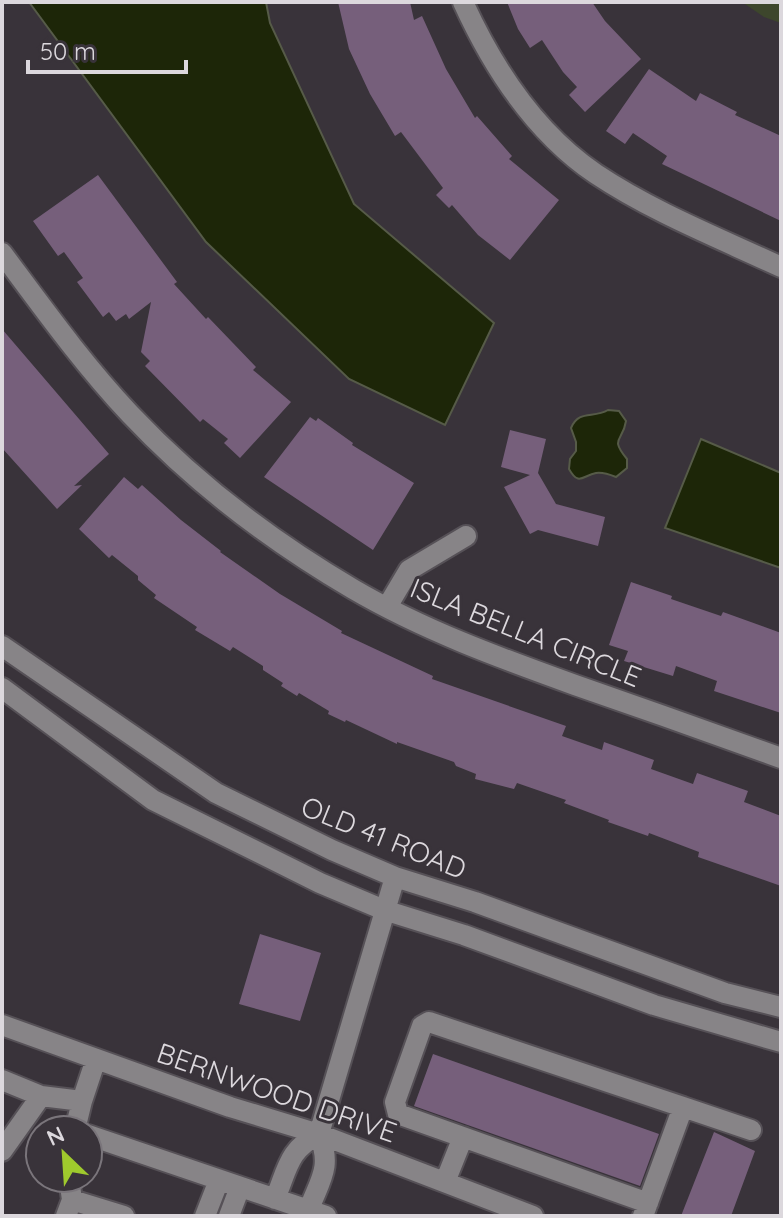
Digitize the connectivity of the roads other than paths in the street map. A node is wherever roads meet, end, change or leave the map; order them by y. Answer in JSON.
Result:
{"nodes":[{"id":1,"x":463,"y":2,"type":"edge"},
{"id":2,"x":2,"y":253,"type":"edge"},
{"id":3,"x":781,"y":267,"type":"edge"},
{"id":4,"x":466,"y":536,"type":"dead end"},
{"id":5,"x":387,"y":607,"type":"junction"},
{"id":6,"x":2,"y":646,"type":"edge"},
{"id":7,"x":2,"y":688,"type":"edge"},
{"id":8,"x":781,"y":758,"type":"edge"},
{"id":9,"x":395,"y":877,"type":"junction"},
{"id":10,"x":384,"y":910,"type":"junction"},
{"id":11,"x":781,"y":1007,"type":"edge"},
{"id":12,"x":2,"y":1025,"type":"edge"},
{"id":13,"x":781,"y":1042,"type":"edge"},
{"id":14,"x":96,"y":1059,"type":"junction"},
{"id":15,"x":2,"y":1080,"type":"edge"},
{"id":16,"x":41,"y":1096,"type":"junction"},
{"id":17,"x":82,"y":1101,"type":"junction"},
{"id":18,"x":683,"y":1107,"type":"junction"},
{"id":19,"x":79,"y":1114,"type":"edge"},
{"id":20,"x":751,"y":1130,"type":"dead end"},
{"id":21,"x":319,"y":1134,"type":"junction"},
{"id":22,"x":463,"y":1137,"type":"junction"},
{"id":23,"x":104,"y":1140,"type":"edge"},
{"id":24,"x":2,"y":1151,"type":"edge"},
{"id":25,"x":219,"y":1180,"type":"junction"},
{"id":26,"x":445,"y":1182,"type":"junction"},
{"id":27,"x":240,"y":1187,"type":"junction"},
{"id":28,"x":275,"y":1199,"type":"junction"},
{"id":29,"x":69,"y":1208,"type":"edge"},
{"id":30,"x":645,"y":1210,"type":"edge"},
{"id":31,"x":317,"y":1213,"type":"edge"},
{"id":32,"x":124,"y":1216,"type":"edge"},
{"id":33,"x":205,"y":1216,"type":"edge"},
{"id":34,"x":229,"y":1216,"type":"edge"},
{"id":35,"x":533,"y":1216,"type":"edge"}],
"edges":[{"from":1,"to":3,"type":"street"},
{"from":2,"to":5,"type":"street","name":"ISLA BELLA CIRCLE"},
{"from":4,"to":5,"type":"street"},
{"from":5,"to":8,"type":"street","name":"ISLA BELLA CIRCLE"},
{"from":6,"to":9,"type":"street","name":"OLD 41 ROAD"},
{"from":7,"to":10,"type":"street"},
{"from":9,"to":10,"type":"street"},
{"from":9,"to":11,"type":"street","name":"OLD 41 ROAD"},
{"from":10,"to":13,"type":"street"},
{"from":10,"to":21,"type":"street"},
{"from":12,"to":14,"type":"street","name":"BERNWOOD DRIVE"},
{"from":14,"to":17,"type":"street"},
{"from":14,"to":21,"type":"street","name":"BERNWOOD DRIVE"},
{"from":15,"to":16,"type":"street"},
{"from":16,"to":17,"type":"street"},
{"from":16,"to":24,"type":"street"},
{"from":17,"to":19,"type":"street"},
{"from":18,"to":20,"type":"street"},
{"from":18,"to":22,"type":"street"},
{"from":18,"to":30,"type":"street"},
{"from":21,"to":26,"type":"street","name":"BERNWOOD DRIVE"},
{"from":21,"to":28,"type":"street"},
{"from":21,"to":31,"type":"street"},
{"from":22,"to":26,"type":"street"},
{"from":22,"to":30,"type":"street"},
{"from":23,"to":25,"type":"street"},
{"from":25,"to":27,"type":"street"},
{"from":25,"to":33,"type":"street"},
{"from":26,"to":35,"type":"street","name":"BERNWOOD DRIVE"},
{"from":27,"to":28,"type":"street"},
{"from":27,"to":34,"type":"street"},
{"from":28,"to":31,"type":"street"},
{"from":29,"to":32,"type":"street"}]}
